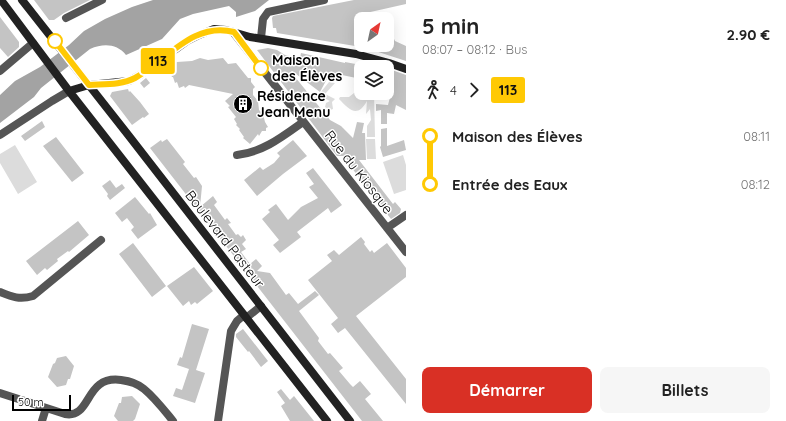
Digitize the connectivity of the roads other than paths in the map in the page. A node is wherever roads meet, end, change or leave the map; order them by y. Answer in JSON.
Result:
{"nodes":[{"id":1,"x":1,"y":0,"type":"edge"},
{"id":2,"x":22,"y":0,"type":"edge"},
{"id":3,"x":102,"y":0,"type":"edge"},
{"id":4,"x":324,"y":0,"type":"edge"},
{"id":5,"x":66,"y":18,"type":"dead end"},
{"id":6,"x":234,"y":32,"type":"junction"},
{"id":7,"x":260,"y":38,"type":"junction"},
{"id":8,"x":34,"y":43,"type":"junction"},
{"id":9,"x":406,"y":69,"type":"edge"},
{"id":10,"x":0,"y":70,"type":"edge"},
{"id":11,"x":89,"y":85,"type":"junction"},
{"id":12,"x":69,"y":91,"type":"junction"},
{"id":13,"x":303,"y":122,"type":"junction"},
{"id":14,"x":0,"y":135,"type":"edge"},
{"id":15,"x":237,"y":155,"type":"dead end"},
{"id":16,"x":406,"y":214,"type":"edge"},
{"id":17,"x":387,"y":228,"type":"junction"},
{"id":18,"x":101,"y":240,"type":"dead end"},
{"id":19,"x":406,"y":252,"type":"edge"},
{"id":20,"x":0,"y":292,"type":"edge"},
{"id":21,"x":261,"y":306,"type":"junction"},
{"id":22,"x":245,"y":316,"type":"junction"},
{"id":23,"x":0,"y":393,"type":"edge"},
{"id":24,"x":46,"y":408,"type":"junction"},
{"id":25,"x":42,"y":421,"type":"edge"},
{"id":26,"x":173,"y":421,"type":"edge"},
{"id":27,"x":218,"y":421,"type":"edge"},
{"id":28,"x":327,"y":421,"type":"edge"},
{"id":29,"x":350,"y":421,"type":"edge"}],
"edges":[{"from":1,"to":8,"type":"main road"},
{"from":2,"to":11,"type":"main road","name":"Boulevard Pasteur"},
{"from":3,"to":5,"type":"street"},
{"from":4,"to":7,"type":"street"},
{"from":6,"to":7,"type":"main road"},
{"from":6,"to":11,"type":"main road"},
{"from":6,"to":13,"type":"street","name":"Rue du Kiosque"},
{"from":7,"to":9,"type":"main road"},
{"from":8,"to":10,"type":"street"},
{"from":8,"to":12,"type":"main road"},
{"from":11,"to":12,"type":"main road"},
{"from":11,"to":21,"type":"main road","name":"Boulevard Pasteur"},
{"from":12,"to":14,"type":"street"},
{"from":12,"to":22,"type":"main road"},
{"from":13,"to":15,"type":"street"},
{"from":13,"to":17,"type":"street","name":"Rue du Kiosque"},
{"from":16,"to":17,"type":"street"},
{"from":17,"to":19,"type":"street","name":"Rue du Kiosque"},
{"from":18,"to":20,"type":"street"},
{"from":21,"to":22,"type":"street"},
{"from":21,"to":29,"type":"main road","name":"Boulevard Pasteur"},
{"from":22,"to":27,"type":"street"},
{"from":22,"to":28,"type":"main road"},
{"from":23,"to":24,"type":"street"},
{"from":24,"to":25,"type":"street"},
{"from":24,"to":26,"type":"street"}]}
